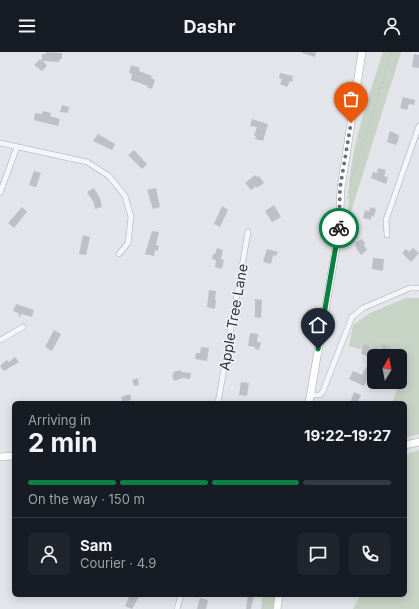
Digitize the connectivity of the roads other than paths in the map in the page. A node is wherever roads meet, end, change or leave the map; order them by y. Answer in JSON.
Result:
{"nodes":[{"id":1,"x":362,"y":52,"type":"edge"},
{"id":2,"x":419,"y":126,"type":"edge"},
{"id":3,"x":0,"y":143,"type":"edge"},
{"id":4,"x":17,"y":147,"type":"junction"},
{"id":5,"x":0,"y":193,"type":"edge"},
{"id":6,"x":248,"y":232,"type":"dead end"},
{"id":7,"x":387,"y":235,"type":"dead end"},
{"id":8,"x":119,"y":254,"type":"dead end"},
{"id":9,"x":419,"y":288,"type":"edge"},
{"id":10,"x":23,"y":327,"type":"dead end"},
{"id":11,"x":0,"y":340,"type":"edge"},
{"id":12,"x":310,"y":395,"type":"junction"},
{"id":13,"x":218,"y":401,"type":"edge"},
{"id":14,"x":309,"y":401,"type":"edge"},
{"id":15,"x":419,"y":442,"type":"edge"},
{"id":16,"x":407,"y":445,"type":"edge"},
{"id":17,"x":12,"y":456,"type":"edge"},
{"id":18,"x":0,"y":457,"type":"edge"},
{"id":19,"x":180,"y":597,"type":"edge"},
{"id":20,"x":279,"y":597,"type":"edge"},
{"id":21,"x":177,"y":609,"type":"edge"},
{"id":22,"x":277,"y":609,"type":"edge"}],
"edges":[{"from":1,"to":12,"type":"street"},
{"from":2,"to":7,"type":"street"},
{"from":3,"to":4,"type":"street"},
{"from":4,"to":5,"type":"street"},
{"from":4,"to":8,"type":"street"},
{"from":6,"to":13,"type":"street","name":"Apple Tree Lane"},
{"from":9,"to":12,"type":"street"},
{"from":10,"to":11,"type":"street"},
{"from":12,"to":14,"type":"street"},
{"from":15,"to":16,"type":"street"},
{"from":17,"to":18,"type":"street"},
{"from":19,"to":21,"type":"street"},
{"from":20,"to":22,"type":"street"}]}
